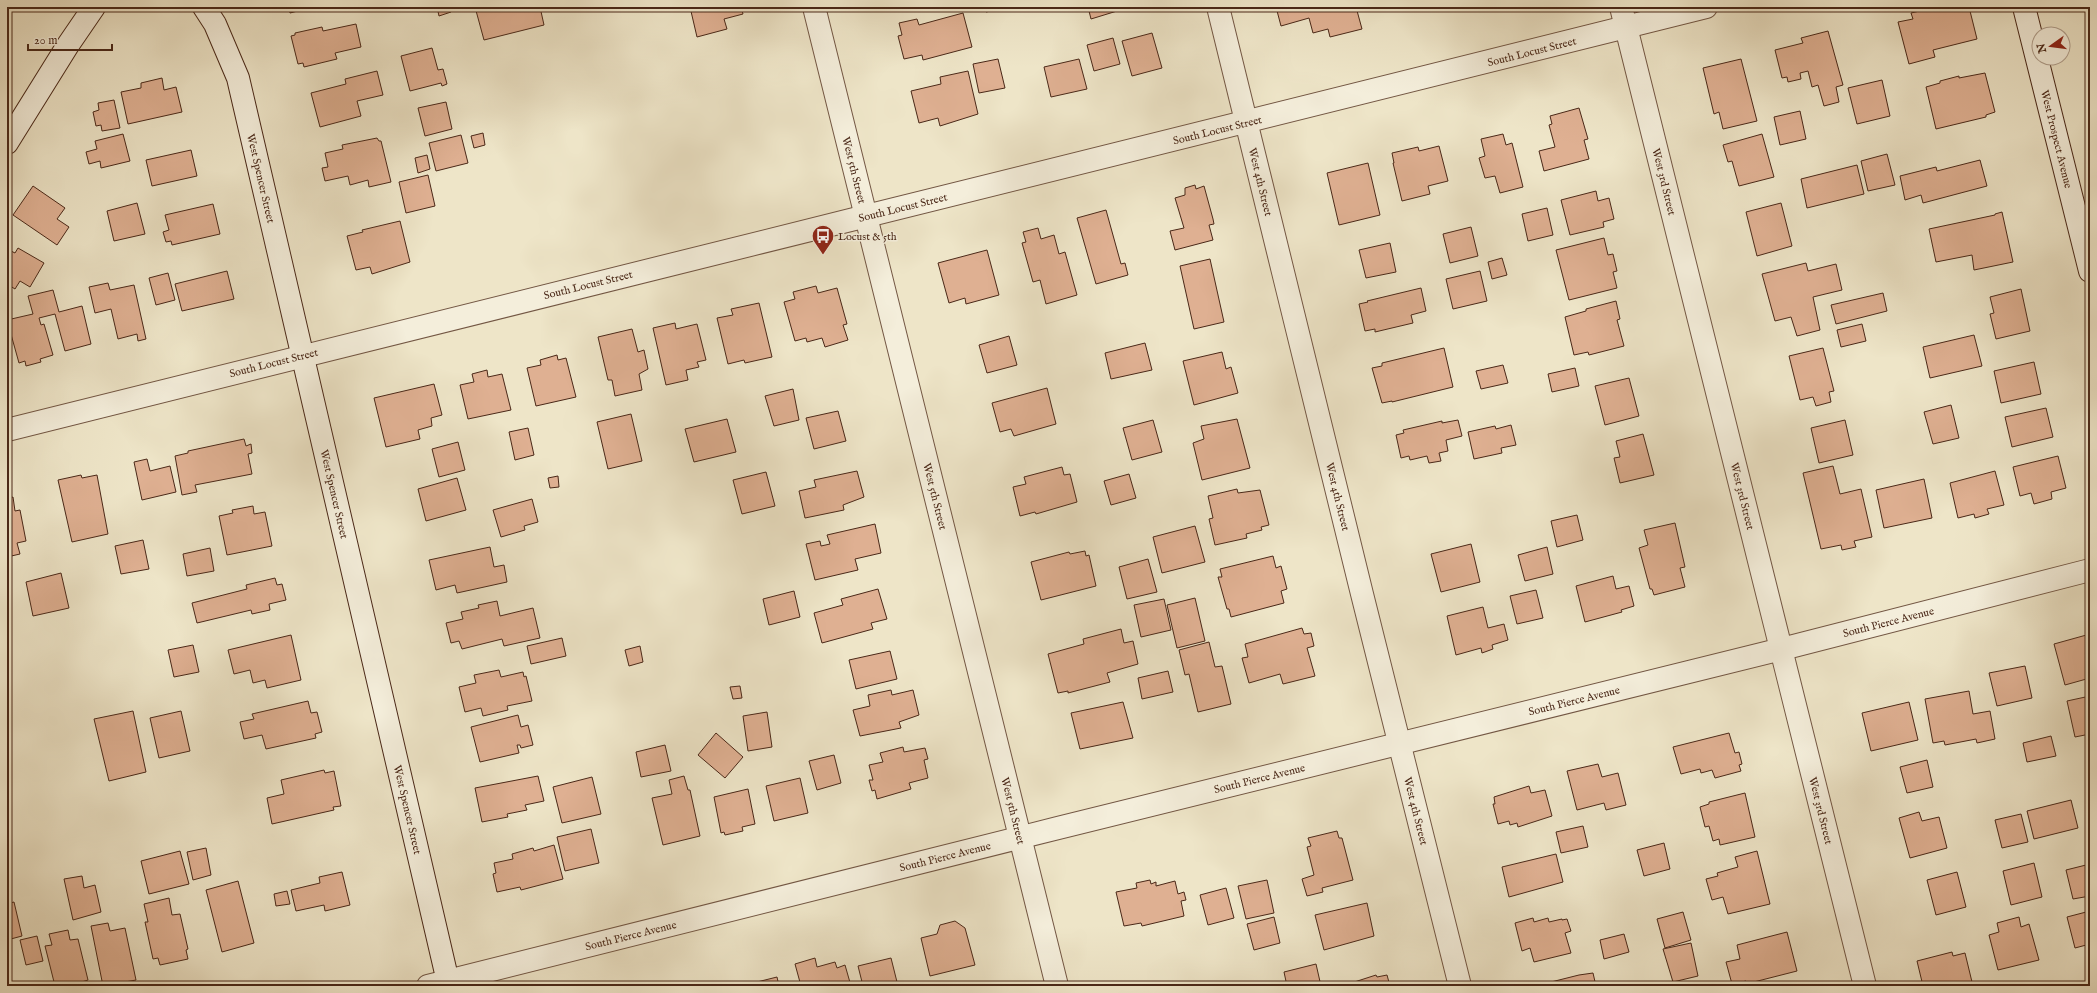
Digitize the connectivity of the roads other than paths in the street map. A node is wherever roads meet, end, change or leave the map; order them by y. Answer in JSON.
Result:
{"nodes":[{"id":1,"x":94,"y":7,"type":"edge"},
{"id":2,"x":204,"y":7,"type":"edge"},
{"id":3,"x":814,"y":7,"type":"edge"},
{"id":4,"x":1218,"y":7,"type":"edge"},
{"id":5,"x":1706,"y":7,"type":"edge"},
{"id":6,"x":2024,"y":7,"type":"edge"},
{"id":7,"x":1623,"y":17,"type":"edge"},
{"id":8,"x":1246,"y":121,"type":"junction"},
{"id":9,"x":7,"y":143,"type":"edge"},
{"id":10,"x":866,"y":217,"type":"junction"},
{"id":11,"x":2090,"y":271,"type":"edge"},
{"id":12,"x":302,"y":355,"type":"junction"},
{"id":13,"x":7,"y":430,"type":"edge"},
{"id":14,"x":2090,"y":570,"type":"edge"},
{"id":15,"x":1782,"y":649,"type":"junction"},
{"id":16,"x":1399,"y":744,"type":"junction"},
{"id":17,"x":1020,"y":838,"type":"junction"},
{"id":18,"x":442,"y":984,"type":"edge"},
{"id":19,"x":1057,"y":986,"type":"edge"},
{"id":20,"x":1460,"y":986,"type":"edge"},
{"id":21,"x":1865,"y":986,"type":"edge"}],
"edges":[{"from":1,"to":9,"type":"street"},
{"from":2,"to":12,"type":"street","name":"West Spencer Street"},
{"from":3,"to":10,"type":"street","name":"West 5th Street"},
{"from":4,"to":8,"type":"street","name":"West 4th Street"},
{"from":5,"to":7,"type":"street","name":"South Locust Street"},
{"from":6,"to":11,"type":"street","name":"West Prospect Avenue"},
{"from":7,"to":8,"type":"street","name":"South Locust Street"},
{"from":7,"to":15,"type":"street","name":"West 3rd Street"},
{"from":8,"to":10,"type":"street","name":"South Locust Street"},
{"from":8,"to":16,"type":"street","name":"West 4th Street"},
{"from":10,"to":12,"type":"street","name":"South Locust Street"},
{"from":10,"to":17,"type":"street","name":"West 5th Street"},
{"from":12,"to":13,"type":"street","name":"South Locust Street"},
{"from":12,"to":18,"type":"street","name":"West Spencer Street"},
{"from":14,"to":15,"type":"street","name":"South Pierce Avenue"},
{"from":15,"to":16,"type":"street","name":"South Pierce Avenue"},
{"from":15,"to":21,"type":"street","name":"West 3rd Street"},
{"from":16,"to":17,"type":"street","name":"South Pierce Avenue"},
{"from":16,"to":20,"type":"street","name":"West 4th Street"},
{"from":17,"to":18,"type":"street","name":"South Pierce Avenue"},
{"from":17,"to":19,"type":"street","name":"West 5th Street"}]}
